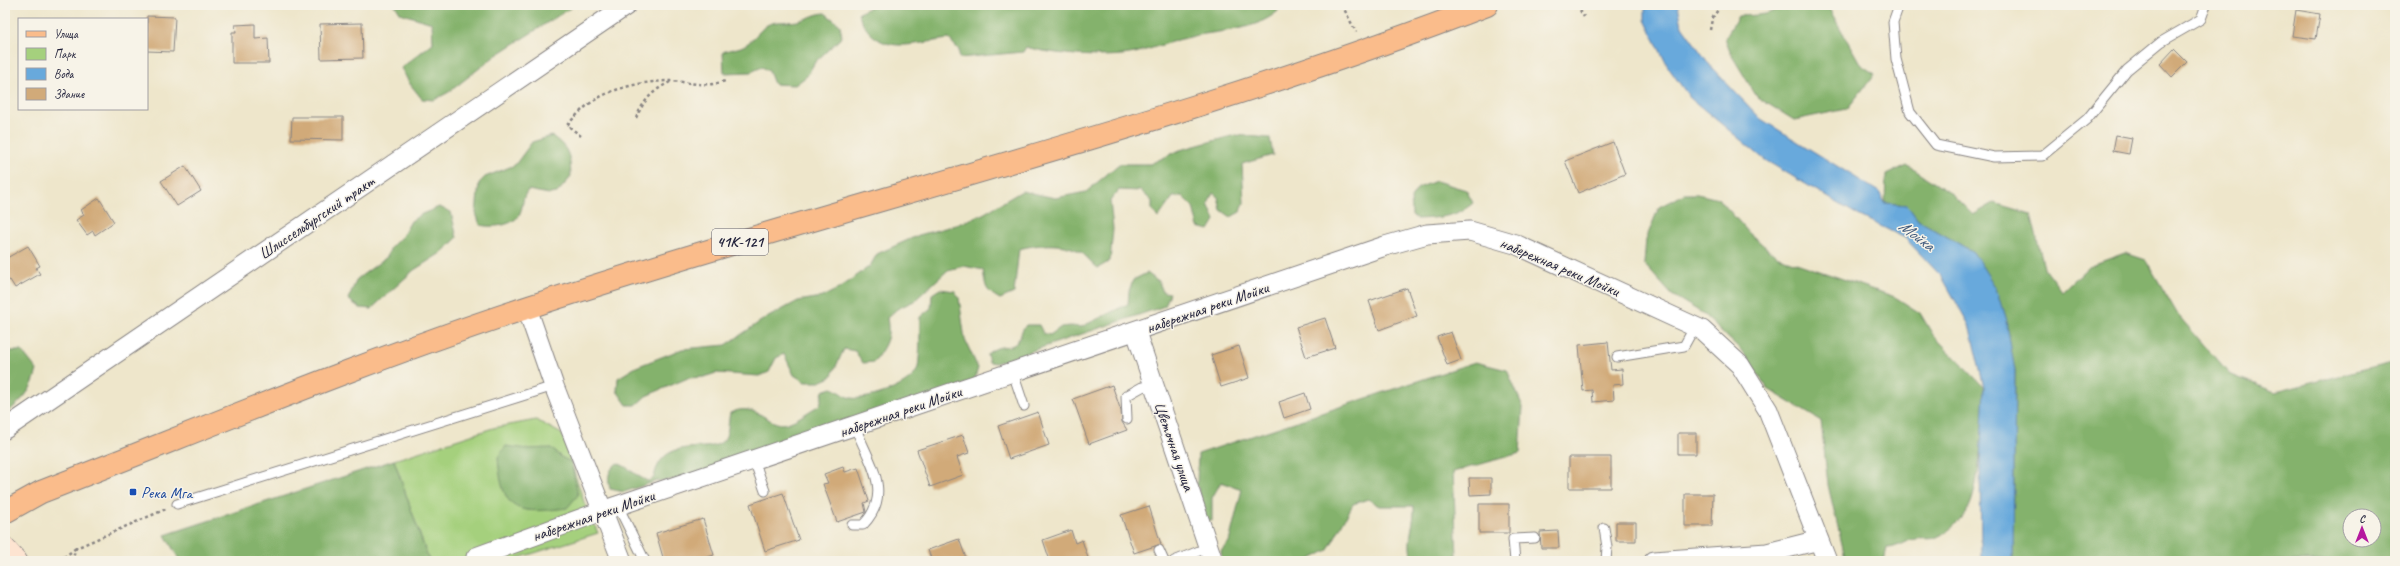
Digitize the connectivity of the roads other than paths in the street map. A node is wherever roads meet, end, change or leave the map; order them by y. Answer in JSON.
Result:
{"nodes":[{"id":1,"x":627,"y":5,"type":"edge"},
{"id":2,"x":1488,"y":5,"type":"edge"},
{"id":3,"x":1899,"y":5,"type":"edge"},
{"id":4,"x":2206,"y":5,"type":"edge"},
{"id":5,"x":527,"y":308,"type":"junction"},
{"id":6,"x":1695,"y":326,"type":"junction"},
{"id":7,"x":1136,"y":332,"type":"junction"},
{"id":8,"x":1617,"y":357,"type":"dead end"},
{"id":9,"x":1013,"y":373,"type":"junction"},
{"id":10,"x":1154,"y":384,"type":"junction"},
{"id":11,"x":554,"y":386,"type":"junction"},
{"id":12,"x":1024,"y":406,"type":"dead end"},
{"id":13,"x":1127,"y":419,"type":"dead end"},
{"id":14,"x":855,"y":426,"type":"junction"},
{"id":15,"x":5,"y":429,"type":"edge"},
{"id":16,"x":754,"y":460,"type":"junction"},
{"id":17,"x":765,"y":491,"type":"dead end"},
{"id":18,"x":177,"y":504,"type":"road end"},
{"id":19,"x":610,"y":508,"type":"junction"},
{"id":20,"x":5,"y":512,"type":"edge"},
{"id":21,"x":852,"y":525,"type":"dead end"},
{"id":22,"x":1604,"y":528,"type":"dead end"},
{"id":23,"x":1536,"y":538,"type":"dead end"},
{"id":24,"x":1819,"y":540,"type":"junction"},
{"id":25,"x":5,"y":549,"type":"edge"},
{"id":26,"x":1160,"y":550,"type":"dead end"},
{"id":27,"x":1211,"y":554,"type":"edge"},
{"id":28,"x":476,"y":559,"type":"edge"},
{"id":29,"x":1696,"y":560,"type":"edge"},
{"id":30,"x":16,"y":561,"type":"edge"},
{"id":31,"x":622,"y":561,"type":"edge"},
{"id":32,"x":645,"y":561,"type":"edge"},
{"id":33,"x":1164,"y":561,"type":"edge"},
{"id":34,"x":1174,"y":561,"type":"edge"},
{"id":35,"x":1515,"y":561,"type":"edge"},
{"id":36,"x":1606,"y":561,"type":"edge"},
{"id":37,"x":1654,"y":561,"type":"edge"},
{"id":38,"x":1827,"y":561,"type":"edge"}],
"edges":[{"from":1,"to":15,"type":"street","name":"Шлиссельбургский тракт"},
{"from":2,"to":5,"type":"main road","number":"41К-121"},
{"from":3,"to":4,"type":"lane"},
{"from":5,"to":11,"type":"street"},
{"from":5,"to":20,"type":"main road","number":"41К-121"},
{"from":6,"to":7,"type":"street","name":"набережная реки Мойки"},
{"from":6,"to":8,"type":"lane"},
{"from":6,"to":24,"type":"street","name":"набережная реки Мойки"},
{"from":7,"to":9,"type":"street","name":"набережная реки Мойки"},
{"from":7,"to":10,"type":"street","name":"Цветочная улица"},
{"from":9,"to":12,"type":"lane"},
{"from":9,"to":14,"type":"street","name":"набережная реки Мойки"},
{"from":10,"to":13,"type":"lane"},
{"from":10,"to":27,"type":"street","name":"Цветочная улица"},
{"from":11,"to":18,"type":"lane"},
{"from":11,"to":19,"type":"street"},
{"from":14,"to":16,"type":"street","name":"набережная реки Мойки"},
{"from":14,"to":21,"type":"lane"},
{"from":16,"to":17,"type":"lane"},
{"from":16,"to":19,"type":"street","name":"набережная реки Мойки"},
{"from":19,"to":28,"type":"street","name":"набережная реки Мойки"},
{"from":19,"to":31,"type":"street"},
{"from":19,"to":32,"type":"lane"},
{"from":22,"to":36,"type":"lane"},
{"from":23,"to":35,"type":"lane"},
{"from":24,"to":29,"type":"street"},
{"from":24,"to":38,"type":"street"},
{"from":25,"to":30,"type":"main road"},
{"from":26,"to":33,"type":"lane"},
{"from":27,"to":34,"type":"lane"},
{"from":29,"to":37,"type":"street"}]}
